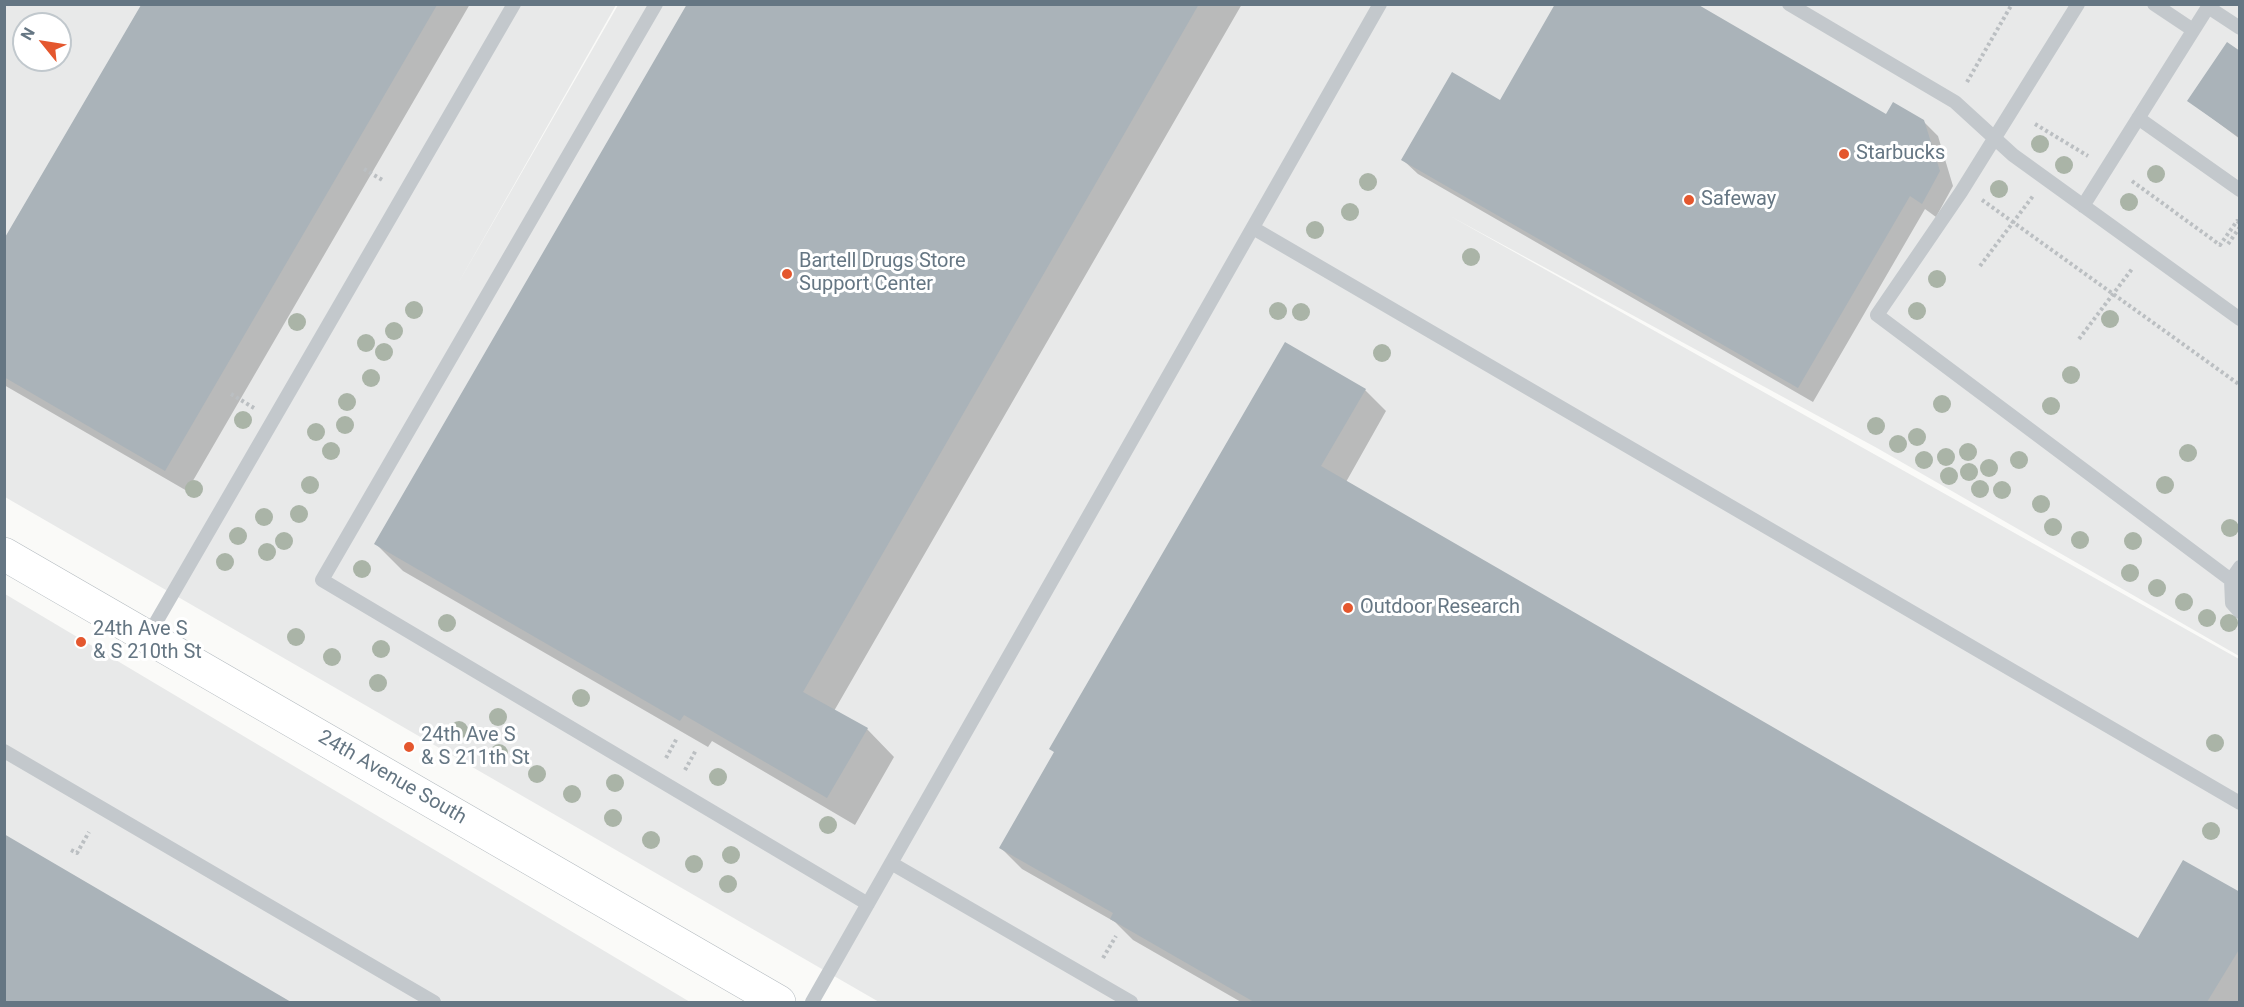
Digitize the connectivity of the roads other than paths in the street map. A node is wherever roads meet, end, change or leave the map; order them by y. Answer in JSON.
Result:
{"nodes":[{"id":1,"x":513,"y":4,"type":"edge"},
{"id":2,"x":656,"y":4,"type":"edge"},
{"id":3,"x":1380,"y":4,"type":"edge"},
{"id":4,"x":1789,"y":4,"type":"edge"},
{"id":5,"x":2078,"y":4,"type":"edge"},
{"id":6,"x":2154,"y":4,"type":"edge"},
{"id":7,"x":2240,"y":28,"type":"edge"},
{"id":8,"x":2193,"y":30,"type":"junction"},
{"id":9,"x":2138,"y":118,"type":"junction"},
{"id":10,"x":1994,"y":136,"type":"junction"},
{"id":11,"x":2240,"y":190,"type":"edge"},
{"id":12,"x":2083,"y":206,"type":"junction"},
{"id":13,"x":1253,"y":228,"type":"junction"},
{"id":14,"x":2240,"y":319,"type":"edge"},
{"id":15,"x":4,"y":554,"type":"edge"},
{"id":16,"x":2240,"y":567,"type":"edge"},
{"id":17,"x":2231,"y":580,"type":"junction"},
{"id":18,"x":2240,"y":612,"type":"edge"},
{"id":19,"x":148,"y":636,"type":"junction"},
{"id":20,"x":4,"y":751,"type":"edge"},
{"id":21,"x":2240,"y":803,"type":"edge"},
{"id":22,"x":891,"y":863,"type":"junction"},
{"id":23,"x":868,"y":904,"type":"junction"},
{"id":24,"x":434,"y":1002,"type":"edge"},
{"id":25,"x":779,"y":1002,"type":"edge"},
{"id":26,"x":812,"y":1002,"type":"edge"},
{"id":27,"x":1131,"y":1002,"type":"edge"}],
"edges":[{"from":1,"to":19,"type":"lane"},
{"from":2,"to":23,"type":"lane"},
{"from":3,"to":13,"type":"lane"},
{"from":4,"to":10,"type":"lane"},
{"from":5,"to":10,"type":"lane"},
{"from":6,"to":8,"type":"lane"},
{"from":7,"to":8,"type":"lane"},
{"from":8,"to":9,"type":"lane"},
{"from":9,"to":11,"type":"lane"},
{"from":9,"to":12,"type":"lane"},
{"from":10,"to":12,"type":"lane"},
{"from":10,"to":17,"type":"lane"},
{"from":12,"to":14,"type":"lane"},
{"from":13,"to":21,"type":"lane"},
{"from":13,"to":22,"type":"lane"},
{"from":15,"to":19,"type":"street","name":"24th Avenue South"},
{"from":16,"to":17,"type":"lane"},
{"from":17,"to":18,"type":"lane"},
{"from":19,"to":25,"type":"street","name":"24th Avenue South"},
{"from":20,"to":24,"type":"lane"},
{"from":22,"to":23,"type":"lane"},
{"from":22,"to":27,"type":"lane"},
{"from":23,"to":26,"type":"lane"}]}
